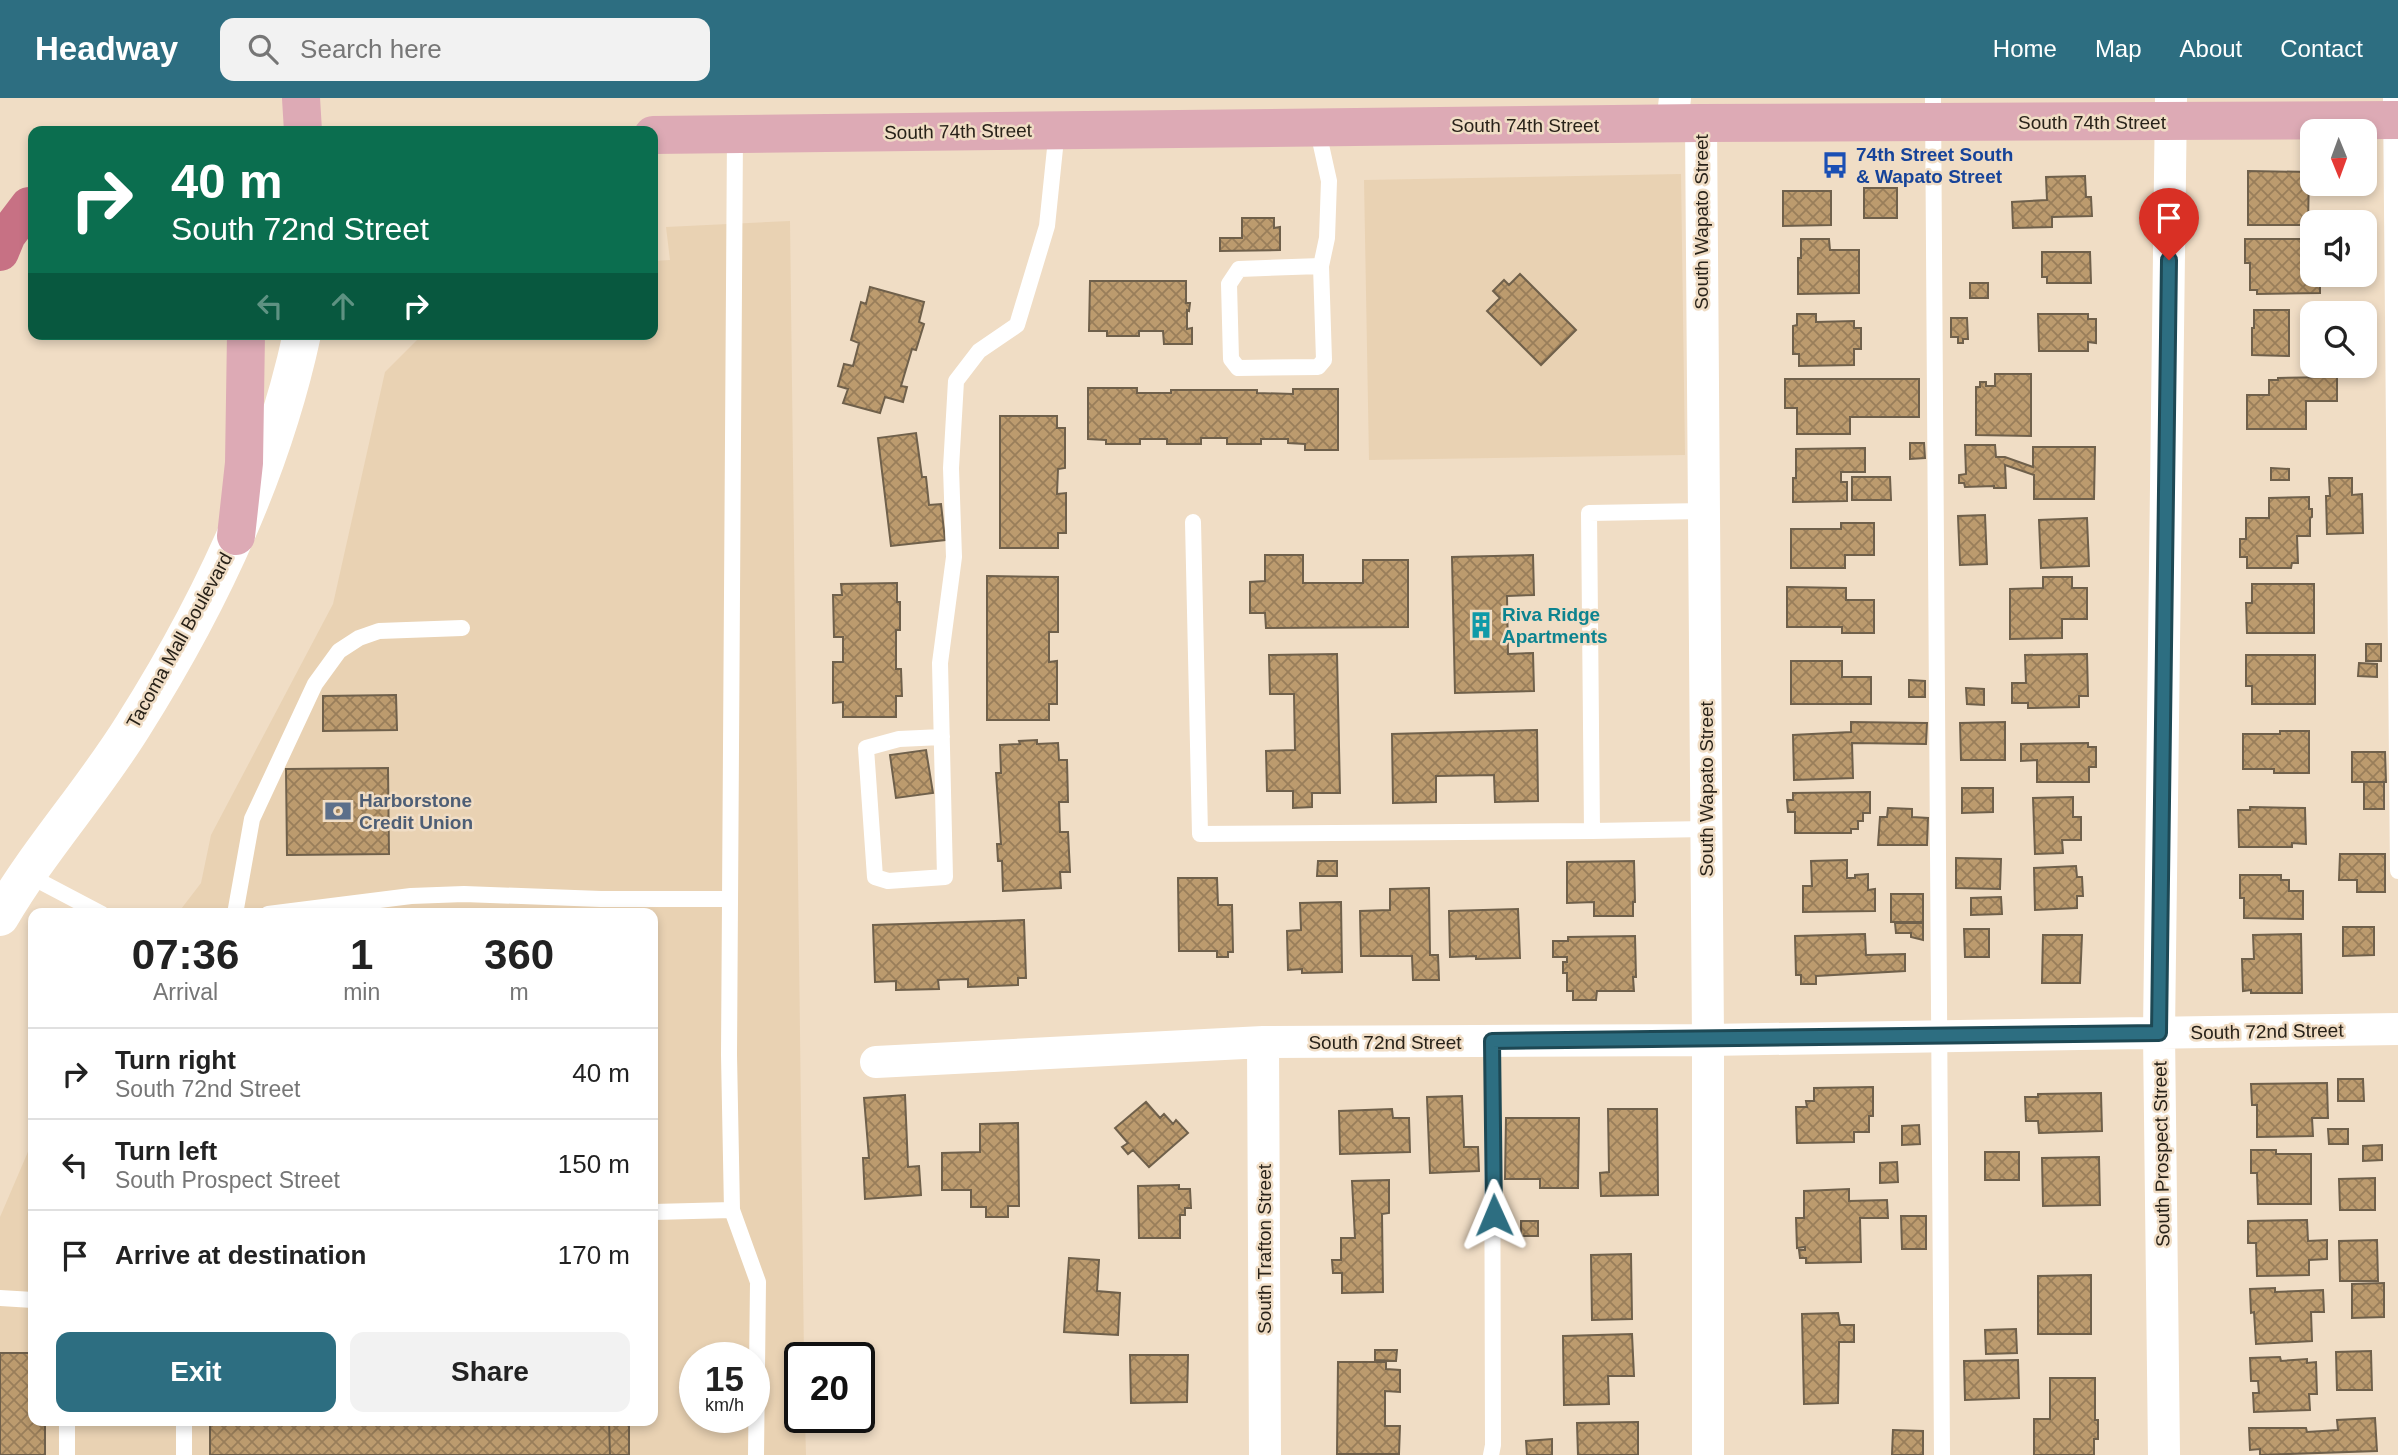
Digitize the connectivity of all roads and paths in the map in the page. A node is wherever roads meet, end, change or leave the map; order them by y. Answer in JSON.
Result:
{"nodes":[{"id":1,"x":301,"y":98,"type":"edge"},
{"id":2,"x":1933,"y":110,"type":"edge"},
{"id":3,"x":2171,"y":110,"type":"edge"},
{"id":4,"x":2393,"y":112,"type":"edge"},
{"id":5,"x":1683,"y":115,"type":"edge"},
{"id":6,"x":303,"y":126,"type":"edge"},
{"id":7,"x":1317,"y":127,"type":"junction"},
{"id":8,"x":1058,"y":129,"type":"junction"},
{"id":9,"x":735,"y":133,"type":"junction"},
{"id":10,"x":658,"y":135,"type":"edge"},
{"id":11,"x":21,"y":211,"type":"edge"},
{"id":12,"x":0,"y":252,"type":"edge"},
{"id":13,"x":1321,"y":266,"type":"junction"},
{"id":14,"x":246,"y":340,"type":"edge"},
{"id":15,"x":301,"y":340,"type":"edge"},
{"id":16,"x":1704,"y":511,"type":"junction"},
{"id":17,"x":1193,"y":522,"type":"dead end"},
{"id":18,"x":236,"y":536,"type":"junction"},
{"id":19,"x":461,"y":628,"type":"dead end"},
{"id":20,"x":942,"y":737,"type":"junction"},
{"id":21,"x":1706,"y":829,"type":"junction"},
{"id":22,"x":1592,"y":831,"type":"junction"},
{"id":23,"x":2398,"y":871,"type":"edge"},
{"id":24,"x":26,"y":874,"type":"junction"},
{"id":25,"x":730,"y":899,"type":"junction"},
{"id":26,"x":91,"y":908,"type":"edge"},
{"id":27,"x":236,"y":908,"type":"edge"},
{"id":28,"x":316,"y":908,"type":"edge"},
{"id":29,"x":0,"y":917,"type":"edge"},
{"id":30,"x":2398,"y":1029,"type":"edge"},
{"id":31,"x":2159,"y":1033,"type":"junction"},
{"id":32,"x":1938,"y":1036,"type":"junction"},
{"id":33,"x":1708,"y":1040,"type":"junction"},
{"id":34,"x":1492,"y":1041,"type":"junction"},
{"id":35,"x":1263,"y":1042,"type":"junction"},
{"id":36,"x":876,"y":1062,"type":"dead end"},
{"id":37,"x":732,"y":1210,"type":"junction"},
{"id":38,"x":658,"y":1212,"type":"edge"},
{"id":39,"x":0,"y":1298,"type":"edge"},
{"id":40,"x":28,"y":1300,"type":"edge"},
{"id":41,"x":67,"y":1426,"type":"edge"},
{"id":42,"x":184,"y":1426,"type":"edge"},
{"id":43,"x":67,"y":1455,"type":"edge"},
{"id":44,"x":184,"y":1455,"type":"edge"},
{"id":45,"x":756,"y":1455,"type":"edge"},
{"id":46,"x":1265,"y":1455,"type":"edge"},
{"id":47,"x":1490,"y":1455,"type":"edge"},
{"id":48,"x":1708,"y":1455,"type":"edge"},
{"id":49,"x":1942,"y":1455,"type":"edge"},
{"id":50,"x":2164,"y":1455,"type":"edge"}],
"edges":[{"from":1,"to":6,"type":"main road"},
{"from":2,"to":3,"type":"main road","name":"South 74th Street"},
{"from":2,"to":5,"type":"main road","name":"South 74th Street"},
{"from":2,"to":32,"type":"lane"},
{"from":3,"to":4,"type":"main road","name":"South 74th Street"},
{"from":3,"to":31,"type":"street","name":"South Prospect Street"},
{"from":4,"to":23,"type":"lane"},
{"from":5,"to":7,"type":"main road","name":"South 74th Street"},
{"from":5,"to":16,"type":"street","name":"South Wapato Street"},
{"from":7,"to":8,"type":"main road","name":"South 74th Street"},
{"from":7,"to":13,"type":"lane"},
{"from":8,"to":9,"type":"main road","name":"South 74th Street"},
{"from":8,"to":20,"type":"lane"},
{"from":9,"to":10,"type":"main road","name":"South 74th Street"},
{"from":9,"to":25,"type":"lane"},
{"from":11,"to":12,"type":"highway"},
{"from":13,"to":13,"type":"lane"},
{"from":14,"to":18,"type":"main road"},
{"from":15,"to":18,"type":"main road","name":"Tacoma Mall Boulevard"},
{"from":16,"to":21,"type":"street","name":"South Wapato Street"},
{"from":16,"to":22,"type":"lane"},
{"from":17,"to":22,"type":"lane"},
{"from":18,"to":24,"type":"main road","name":"Tacoma Mall Boulevard"},
{"from":19,"to":27,"type":"lane"},
{"from":20,"to":20,"type":"lane"},
{"from":21,"to":22,"type":"lane"},
{"from":21,"to":33,"type":"street","name":"South Wapato Street"},
{"from":24,"to":26,"type":"lane"},
{"from":24,"to":29,"type":"main road","name":"Tacoma Mall Boulevard"},
{"from":25,"to":28,"type":"lane"},
{"from":25,"to":37,"type":"lane"},
{"from":30,"to":31,"type":"street","name":"South 72nd Street"},
{"from":31,"to":32,"type":"street","name":"South 72nd Street"},
{"from":31,"to":50,"type":"street","name":"South Prospect Street"},
{"from":32,"to":33,"type":"street","name":"South 72nd Street"},
{"from":32,"to":49,"type":"lane"},
{"from":33,"to":34,"type":"street","name":"South 72nd Street"},
{"from":33,"to":48,"type":"street","name":"South Wapato Street"},
{"from":34,"to":35,"type":"street","name":"South 72nd Street"},
{"from":34,"to":47,"type":"lane"},
{"from":35,"to":36,"type":"street","name":"South 72nd Street"},
{"from":35,"to":46,"type":"street","name":"South Trafton Street"},
{"from":37,"to":38,"type":"lane"},
{"from":37,"to":45,"type":"lane"},
{"from":39,"to":40,"type":"lane"},
{"from":41,"to":43,"type":"lane"},
{"from":42,"to":44,"type":"lane"}]}
